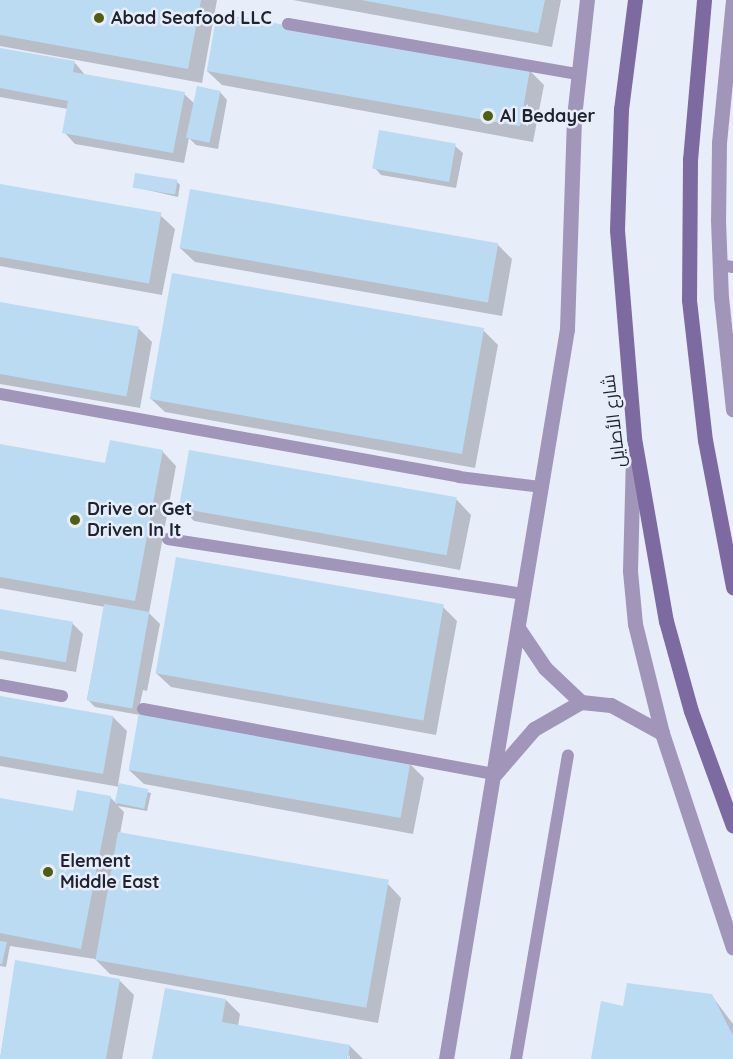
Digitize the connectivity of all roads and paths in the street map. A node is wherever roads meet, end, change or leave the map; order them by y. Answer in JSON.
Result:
{"nodes":[{"id":1,"x":587,"y":0,"type":"edge"},
{"id":2,"x":635,"y":0,"type":"edge"},
{"id":3,"x":704,"y":0,"type":"edge"},
{"id":4,"x":733,"y":0,"type":"edge"},
{"id":5,"x":288,"y":24,"type":"dead end"},
{"id":6,"x":578,"y":74,"type":"junction"},
{"id":7,"x":726,"y":266,"type":"edge"},
{"id":8,"x":0,"y":394,"type":"edge"},
{"id":9,"x":733,"y":409,"type":"edge"},
{"id":10,"x":634,"y":438,"type":"junction"},
{"id":11,"x":542,"y":487,"type":"junction"},
{"id":12,"x":168,"y":539,"type":"dead end"},
{"id":13,"x":733,"y":587,"type":"edge"},
{"id":14,"x":524,"y":594,"type":"junction"},
{"id":15,"x":518,"y":628,"type":"junction"},
{"id":16,"x":0,"y":685,"type":"edge"},
{"id":17,"x":62,"y":696,"type":"dead end"},
{"id":18,"x":581,"y":702,"type":"junction"},
{"id":19,"x":143,"y":709,"type":"dead end"},
{"id":20,"x":662,"y":733,"type":"junction"},
{"id":21,"x":568,"y":755,"type":"dead end"},
{"id":22,"x":495,"y":774,"type":"junction"},
{"id":23,"x":733,"y":826,"type":"edge"},
{"id":24,"x":733,"y":948,"type":"edge"},
{"id":25,"x":446,"y":1059,"type":"edge"},
{"id":26,"x":516,"y":1059,"type":"edge"}],
"edges":[{"from":1,"to":6,"type":"street"},
{"from":2,"to":10,"type":"main road","name":"شارع الأصايل"},
{"from":3,"to":13,"type":"main road"},
{"from":4,"to":7,"type":"street"},
{"from":5,"to":6,"type":"lane"},
{"from":6,"to":11,"type":"street"},
{"from":7,"to":9,"type":"street"},
{"from":8,"to":11,"type":"lane"},
{"from":10,"to":20,"type":"street"},
{"from":10,"to":23,"type":"main road","name":"شارع الأصايل"},
{"from":11,"to":14,"type":"street"},
{"from":12,"to":14,"type":"lane"},
{"from":14,"to":15,"type":"street"},
{"from":15,"to":18,"type":"street"},
{"from":15,"to":22,"type":"street"},
{"from":16,"to":17,"type":"lane"},
{"from":18,"to":20,"type":"street"},
{"from":18,"to":22,"type":"street"},
{"from":19,"to":22,"type":"lane"},
{"from":20,"to":24,"type":"street"},
{"from":21,"to":26,"type":"lane"},
{"from":22,"to":25,"type":"street"}]}
